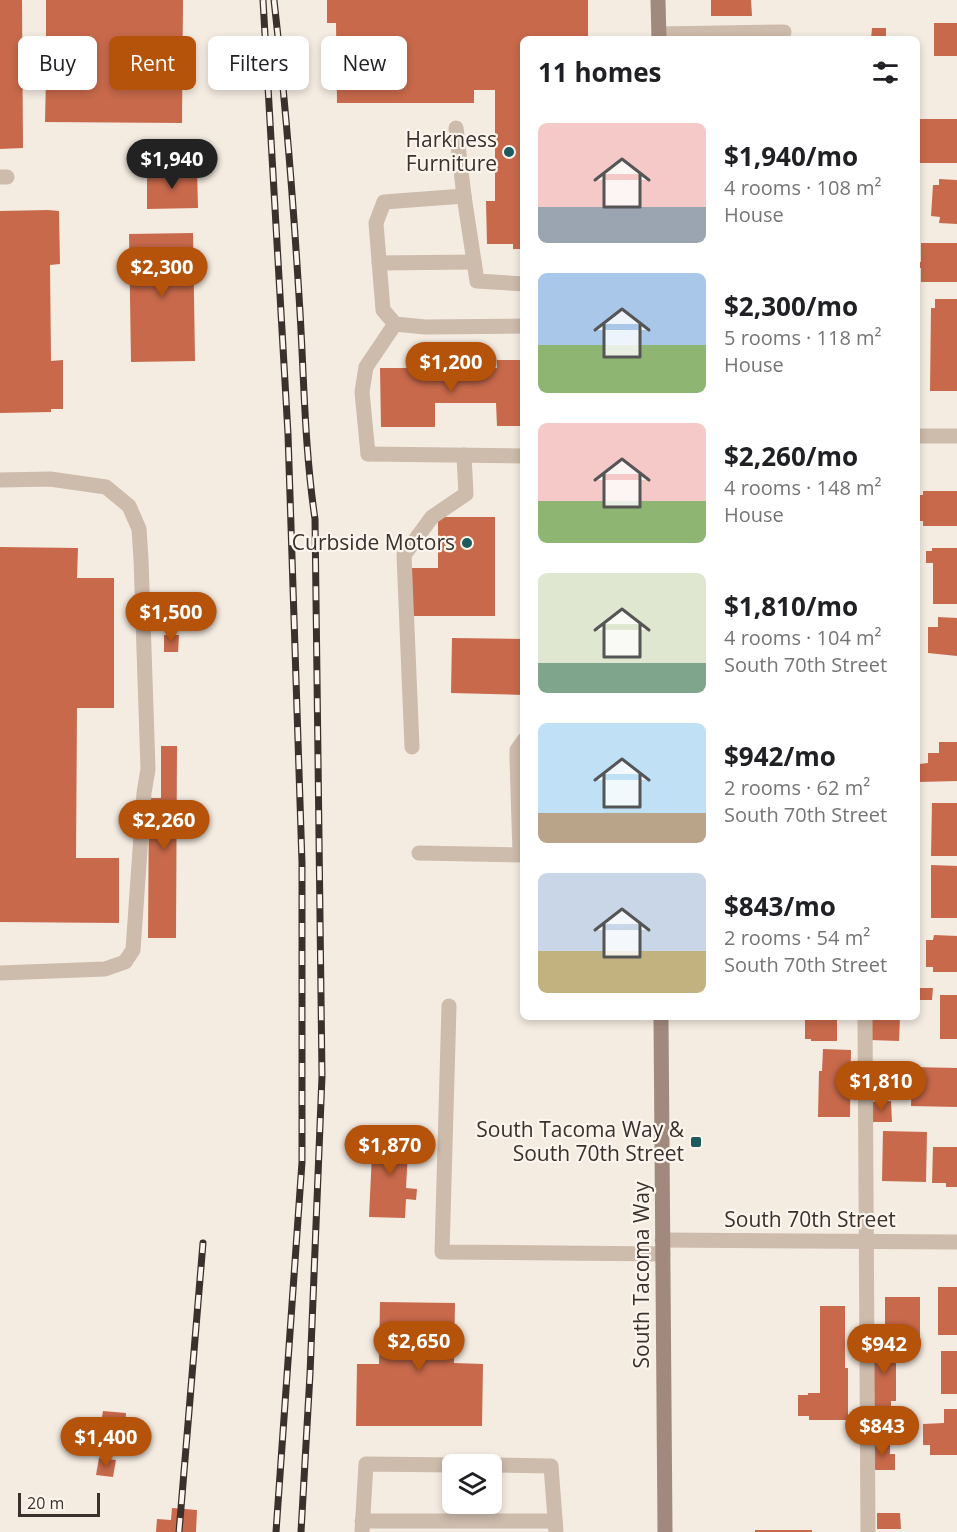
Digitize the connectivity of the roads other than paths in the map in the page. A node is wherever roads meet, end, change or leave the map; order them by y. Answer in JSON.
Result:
{"nodes":[{"id":1,"x":658,"y":0,"type":"edge"},
{"id":2,"x":784,"y":32,"type":"dead end"},
{"id":3,"x":659,"y":36,"type":"edge"},
{"id":4,"x":456,"y":128,"type":"dead end"},
{"id":5,"x":464,"y":196,"type":"junction"},
{"id":6,"x":474,"y":262,"type":"junction"},
{"id":7,"x":379,"y":263,"type":"junction"},
{"id":8,"x":520,"y":284,"type":"edge"},
{"id":9,"x":395,"y":324,"type":"junction"},
{"id":10,"x":520,"y":326,"type":"edge"},
{"id":11,"x":920,"y":436,"type":"edge"},
{"id":12,"x":957,"y":436,"type":"edge"},
{"id":13,"x":464,"y":455,"type":"junction"},
{"id":14,"x":520,"y":456,"type":"edge"},
{"id":15,"x":0,"y":480,"type":"edge"},
{"id":16,"x":520,"y":746,"type":"edge"},
{"id":17,"x":412,"y":747,"type":"dead end"},
{"id":18,"x":520,"y":817,"type":"edge"},
{"id":19,"x":419,"y":853,"type":"dead end"},
{"id":20,"x":520,"y":855,"type":"edge"},
{"id":21,"x":0,"y":973,"type":"edge"},
{"id":22,"x":449,"y":1006,"type":"dead end"},
{"id":23,"x":662,"y":1020,"type":"edge"},
{"id":24,"x":865,"y":1020,"type":"edge"},
{"id":25,"x":866,"y":1242,"type":"junction"},
{"id":26,"x":957,"y":1242,"type":"edge"},
{"id":27,"x":663,"y":1247,"type":"junction"},
{"id":28,"x":442,"y":1465,"type":"edge"},
{"id":29,"x":502,"y":1465,"type":"edge"},
{"id":30,"x":556,"y":1526,"type":"edge"},
{"id":31,"x":362,"y":1527,"type":"edge"},
{"id":32,"x":665,"y":1532,"type":"edge"},
{"id":33,"x":868,"y":1532,"type":"edge"}],
"edges":[{"from":1,"to":3,"type":"main road"},
{"from":2,"to":3,"type":"street"},
{"from":4,"to":5,"type":"street"},
{"from":5,"to":6,"type":"street"},
{"from":5,"to":7,"type":"street"},
{"from":6,"to":7,"type":"street"},
{"from":6,"to":8,"type":"street"},
{"from":7,"to":9,"type":"street"},
{"from":9,"to":10,"type":"street"},
{"from":9,"to":13,"type":"street"},
{"from":11,"to":12,"type":"street"},
{"from":13,"to":14,"type":"street"},
{"from":13,"to":17,"type":"street"},
{"from":15,"to":21,"type":"street"},
{"from":16,"to":18,"type":"street"},
{"from":19,"to":20,"type":"street"},
{"from":22,"to":27,"type":"street","name":"South 70th Street"},
{"from":23,"to":27,"type":"main road","name":"South Tacoma Way"},
{"from":24,"to":25,"type":"street"},
{"from":25,"to":26,"type":"street","name":"South 70th Street"},
{"from":25,"to":27,"type":"street","name":"South 70th Street"},
{"from":25,"to":33,"type":"street"},
{"from":27,"to":32,"type":"main road","name":"South Tacoma Way"},
{"from":28,"to":31,"type":"street"},
{"from":29,"to":30,"type":"street"},
{"from":30,"to":31,"type":"street"}]}
